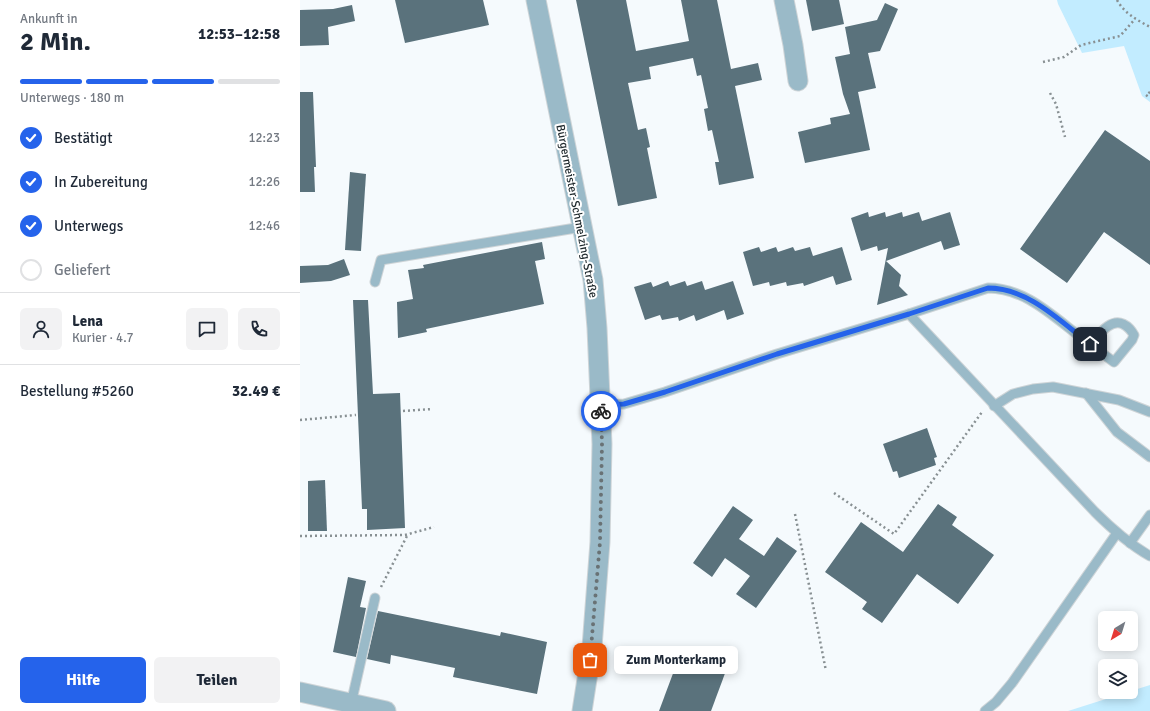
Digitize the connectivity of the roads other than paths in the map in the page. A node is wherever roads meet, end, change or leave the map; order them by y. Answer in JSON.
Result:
{"nodes":[{"id":1,"x":536,"y":0,"type":"edge"},
{"id":2,"x":784,"y":0,"type":"edge"},
{"id":3,"x":798,"y":81,"type":"dead end"},
{"id":4,"x":582,"y":227,"type":"junction"},
{"id":5,"x":376,"y":282,"type":"dead end"},
{"id":6,"x":909,"y":314,"type":"junction"},
{"id":7,"x":1090,"y":344,"type":"junction"},
{"id":8,"x":1086,"y":393,"type":"junction"},
{"id":9,"x":992,"y":404,"type":"junction"},
{"id":10,"x":601,"y":405,"type":"junction"},
{"id":11,"x":1150,"y":412,"type":"edge"},
{"id":12,"x":1150,"y":457,"type":"edge"},
{"id":13,"x":1150,"y":515,"type":"edge"},
{"id":14,"x":1117,"y":533,"type":"junction"},
{"id":15,"x":1130,"y":543,"type":"junction"},
{"id":16,"x":1150,"y":556,"type":"edge"},
{"id":17,"x":375,"y":598,"type":"road end"},
{"id":18,"x":300,"y":692,"type":"edge"},
{"id":19,"x":351,"y":704,"type":"junction"},
{"id":20,"x":376,"y":710,"type":"edge"},
{"id":21,"x":582,"y":711,"type":"edge"},
{"id":22,"x":985,"y":711,"type":"edge"}],
"edges":[{"from":1,"to":4,"type":"street","name":"Bürgermeister-Schmelzing-Straße"},
{"from":2,"to":3,"type":"street"},
{"from":4,"to":5,"type":"lane"},
{"from":4,"to":10,"type":"street","name":"Bürgermeister-Schmelzing-Straße"},
{"from":6,"to":7,"type":"lane"},
{"from":6,"to":9,"type":"lane"},
{"from":6,"to":10,"type":"lane"},
{"from":7,"to":7,"type":"lane"},
{"from":8,"to":9,"type":"lane"},
{"from":8,"to":11,"type":"lane"},
{"from":8,"to":12,"type":"lane"},
{"from":9,"to":14,"type":"lane"},
{"from":10,"to":21,"type":"street","name":"Bürgermeister-Schmelzing-Straße"},
{"from":13,"to":15,"type":"lane"},
{"from":14,"to":15,"type":"lane"},
{"from":14,"to":22,"type":"lane"},
{"from":15,"to":16,"type":"lane"},
{"from":17,"to":19,"type":"lane"},
{"from":18,"to":19,"type":"street"},
{"from":19,"to":20,"type":"street"}]}
